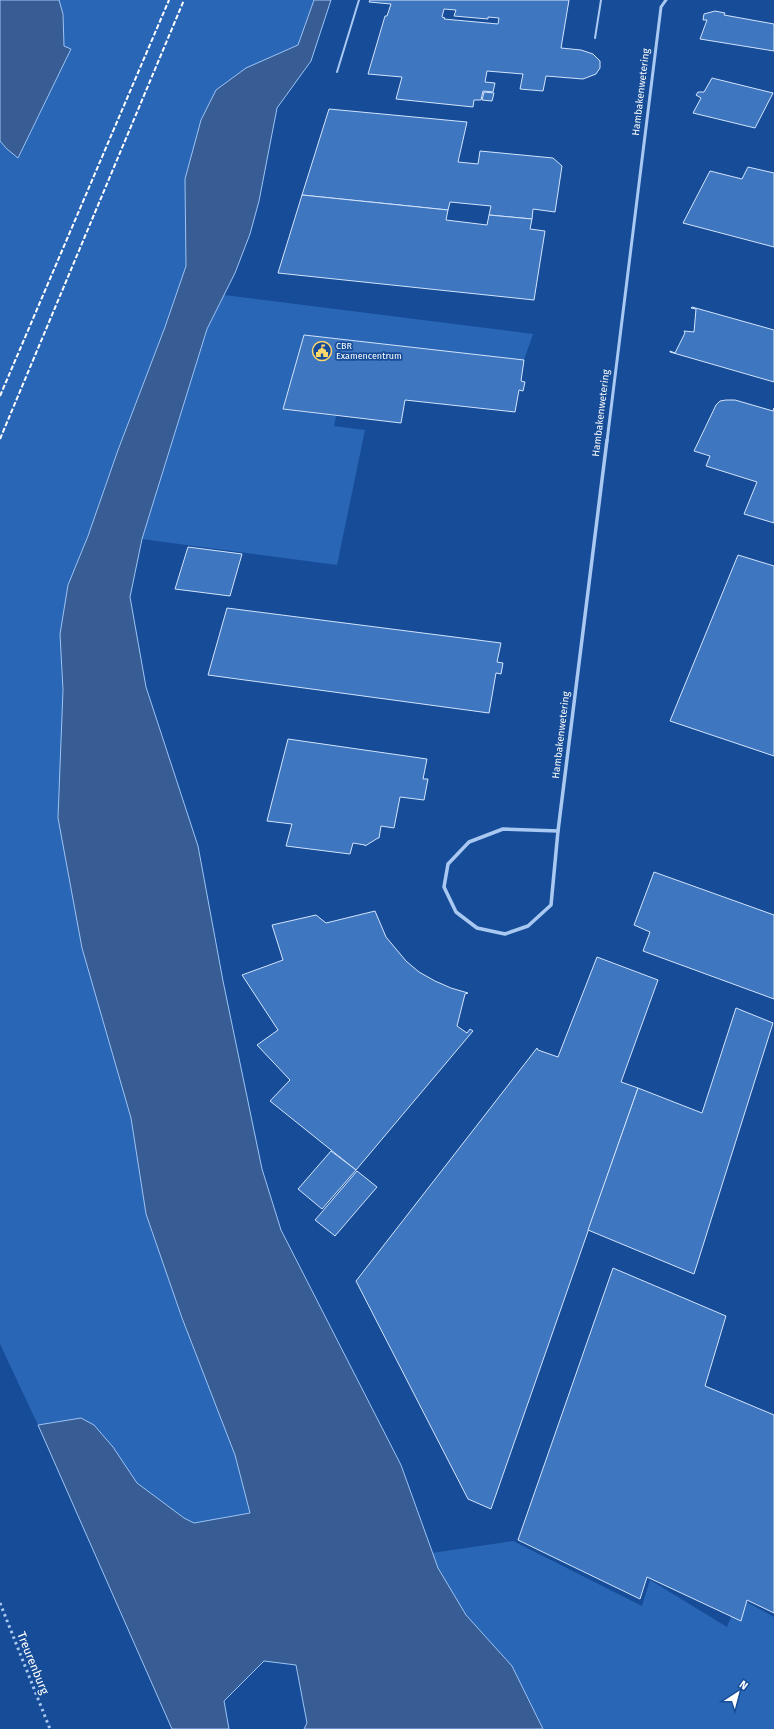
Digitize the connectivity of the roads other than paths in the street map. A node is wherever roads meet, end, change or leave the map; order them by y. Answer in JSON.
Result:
{"nodes":[{"id":1,"x":359,"y":0,"type":"edge"},
{"id":2,"x":601,"y":0,"type":"edge"},
{"id":3,"x":666,"y":0,"type":"edge"},
{"id":4,"x":595,"y":38,"type":"dead end"},
{"id":5,"x":337,"y":72,"type":"dead end"},
{"id":6,"x":558,"y":831,"type":"junction"}],
"edges":[{"from":1,"to":5,"type":"lane"},
{"from":2,"to":4,"type":"lane"},
{"from":3,"to":6,"type":"street","name":"Hambakenwetering"},
{"from":6,"to":6,"type":"street","name":"Hambakenwetering"}]}
